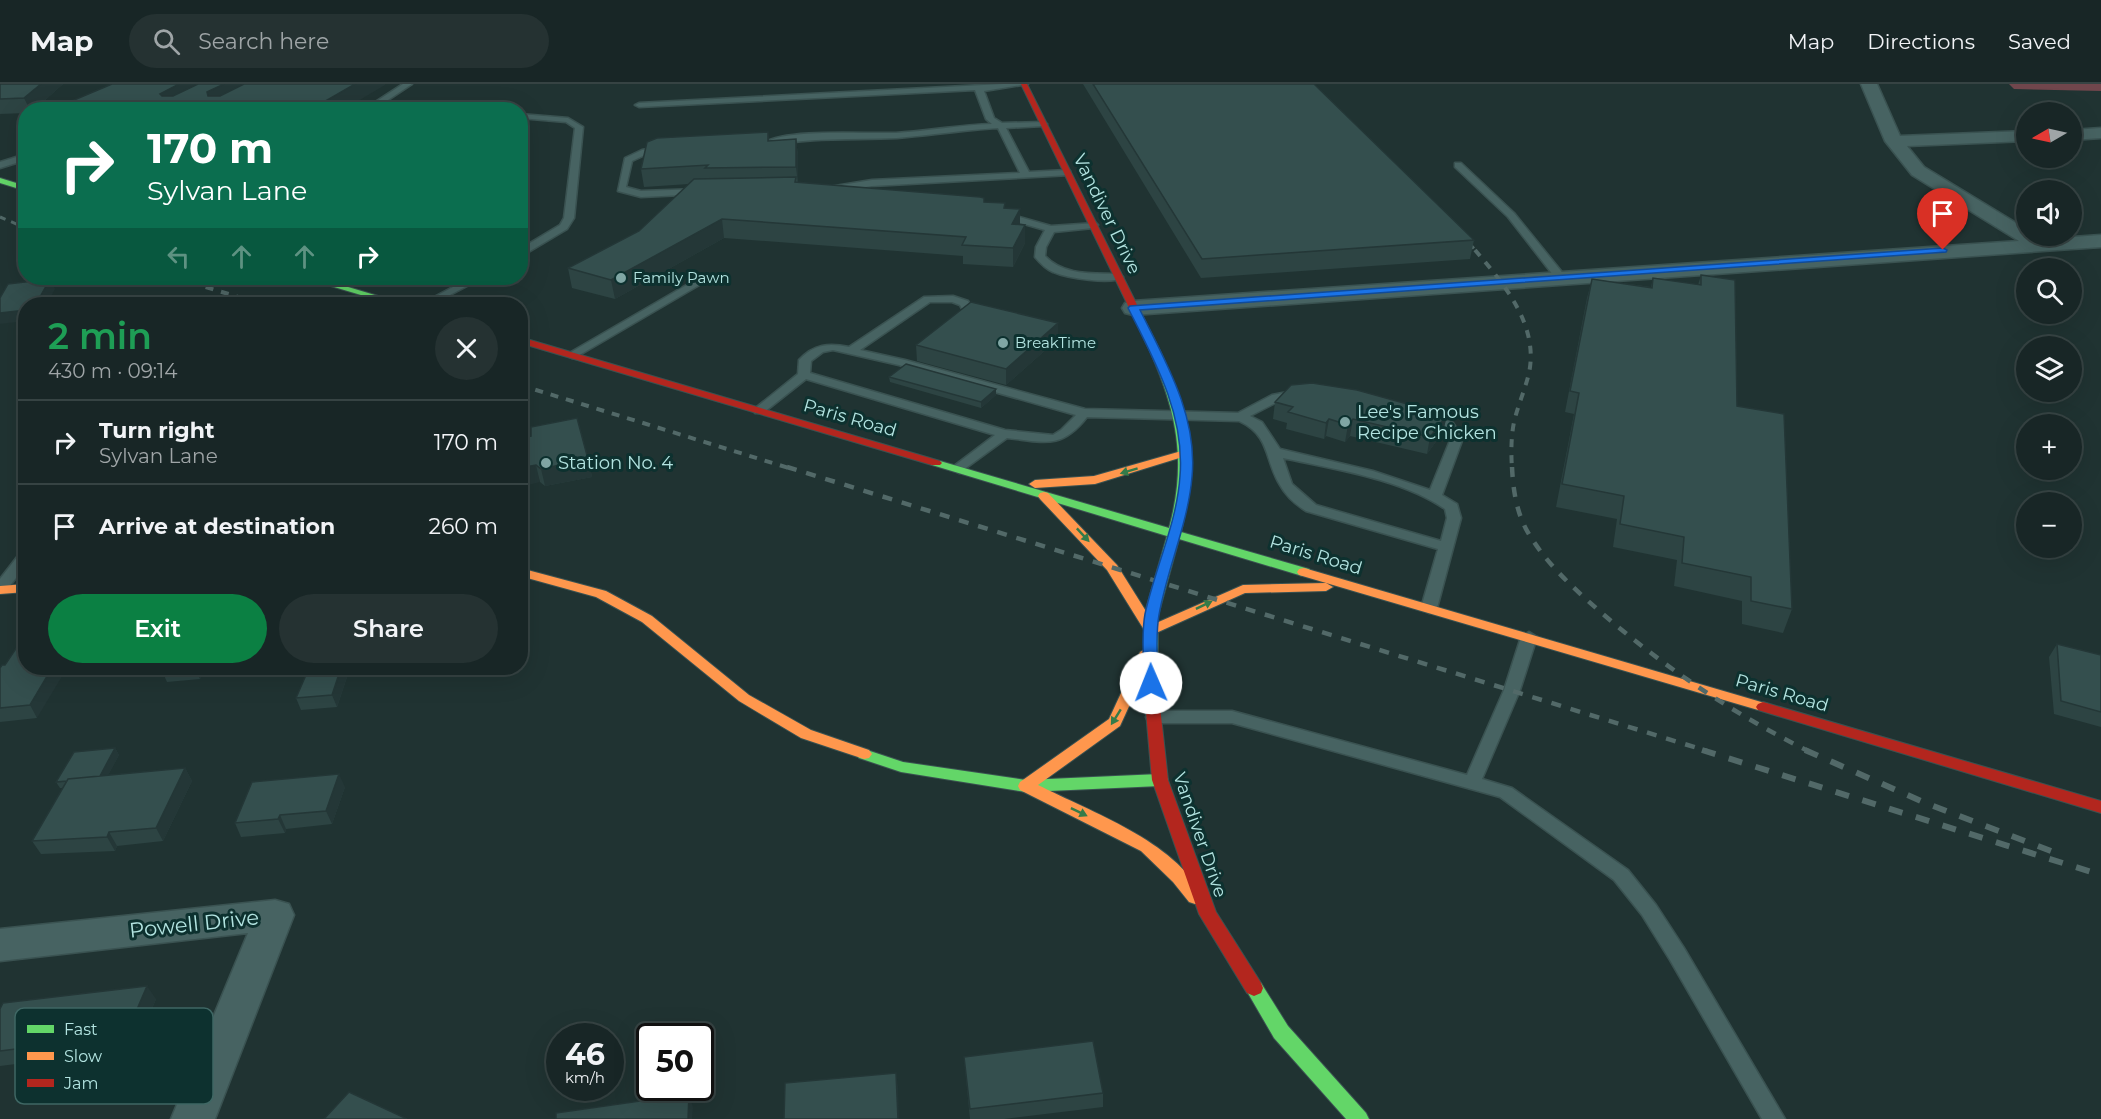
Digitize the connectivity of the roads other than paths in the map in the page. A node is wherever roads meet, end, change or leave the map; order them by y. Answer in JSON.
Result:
{"nodes":[{"id":1,"x":408,"y":84,"type":"edge"},
{"id":2,"x":1024,"y":84,"type":"edge"},
{"id":3,"x":1869,"y":84,"type":"edge"},
{"id":4,"x":983,"y":87,"type":"junction"},
{"id":5,"x":380,"y":102,"type":"edge"},
{"id":6,"x":639,"y":105,"type":"dead end"},
{"id":7,"x":528,"y":117,"type":"edge"},
{"id":8,"x":1044,"y":124,"type":"junction"},
{"id":9,"x":1001,"y":126,"type":"junction"},
{"id":10,"x":2101,"y":134,"type":"edge"},
{"id":11,"x":2082,"y":135,"type":"edge"},
{"id":12,"x":2016,"y":136,"type":"edge"},
{"id":13,"x":1894,"y":141,"type":"junction"},
{"id":14,"x":759,"y":144,"type":"edge"},
{"id":15,"x":680,"y":148,"type":"edge"},
{"id":16,"x":18,"y":159,"type":"edge"},
{"id":17,"x":0,"y":165,"type":"edge"},
{"id":18,"x":1458,"y":165,"type":"dead end"},
{"id":19,"x":1067,"y":172,"type":"junction"},
{"id":20,"x":1026,"y":175,"type":"junction"},
{"id":21,"x":0,"y":180,"type":"edge"},
{"id":22,"x":18,"y":186,"type":"edge"},
{"id":23,"x":823,"y":190,"type":"edge"},
{"id":24,"x":706,"y":191,"type":"edge"},
{"id":25,"x":988,"y":211,"type":"edge"},
{"id":26,"x":1093,"y":225,"type":"junction"},
{"id":27,"x":1051,"y":229,"type":"junction"},
{"id":28,"x":2016,"y":231,"type":"edge"},
{"id":29,"x":2101,"y":241,"type":"edge"},
{"id":30,"x":2082,"y":242,"type":"edge"},
{"id":31,"x":2016,"y":246,"type":"edge"},
{"id":32,"x":528,"y":249,"type":"edge"},
{"id":33,"x":1118,"y":277,"type":"junction"},
{"id":34,"x":1561,"y":278,"type":"junction"},
{"id":35,"x":701,"y":281,"type":"dead end"},
{"id":36,"x":334,"y":285,"type":"edge"},
{"id":37,"x":463,"y":285,"type":"edge"},
{"id":38,"x":376,"y":297,"type":"edge"},
{"id":39,"x":440,"y":297,"type":"edge"},
{"id":40,"x":1133,"y":308,"type":"junction"},
{"id":41,"x":946,"y":329,"type":"edge"},
{"id":42,"x":528,"y":342,"type":"edge"},
{"id":43,"x":852,"y":350,"type":"junction"},
{"id":44,"x":572,"y":355,"type":"junction"},
{"id":45,"x":804,"y":375,"type":"junction"},
{"id":46,"x":1311,"y":394,"type":"edge"},
{"id":47,"x":759,"y":410,"type":"junction"},
{"id":48,"x":1084,"y":413,"type":"junction"},
{"id":49,"x":1412,"y":413,"type":"edge"},
{"id":50,"x":1180,"y":415,"type":"junction"},
{"id":51,"x":1240,"y":417,"type":"junction"},
{"id":52,"x":1004,"y":434,"type":"junction"},
{"id":53,"x":1275,"y":452,"type":"junction"},
{"id":54,"x":1185,"y":453,"type":"junction"},
{"id":55,"x":959,"y":469,"type":"junction"},
{"id":56,"x":1016,"y":485,"type":"junction"},
{"id":57,"x":1042,"y":494,"type":"junction"},
{"id":58,"x":1435,"y":495,"type":"junction"},
{"id":59,"x":1175,"y":532,"type":"junction"},
{"id":60,"x":1446,"y":547,"type":"junction"},
{"id":61,"x":18,"y":565,"type":"edge"},
{"id":62,"x":528,"y":574,"type":"edge"},
{"id":63,"x":1355,"y":586,"type":"junction"},
{"id":64,"x":18,"y":588,"type":"edge"},
{"id":65,"x":0,"y":589,"type":"edge"},
{"id":66,"x":1429,"y":608,"type":"junction"},
{"id":67,"x":1151,"y":630,"type":"junction"},
{"id":68,"x":1529,"y":637,"type":"junction"},
{"id":69,"x":1150,"y":645,"type":"junction"},
{"id":70,"x":1154,"y":717,"type":"junction"},
{"id":71,"x":1160,"y":780,"type":"junction"},
{"id":72,"x":1472,"y":783,"type":"junction"},
{"id":73,"x":1026,"y":786,"type":"junction"},
{"id":74,"x":2101,"y":807,"type":"edge"},
{"id":75,"x":1208,"y":914,"type":"junction"},
{"id":76,"x":0,"y":945,"type":"edge"},
{"id":77,"x":213,"y":1069,"type":"edge"},
{"id":78,"x":199,"y":1104,"type":"edge"},
{"id":79,"x":193,"y":1119,"type":"edge"},
{"id":80,"x":1359,"y":1119,"type":"edge"},
{"id":81,"x":1774,"y":1119,"type":"edge"}],
"edges":[{"from":1,"to":5,"type":"lane"},
{"from":2,"to":4,"type":"lane"},
{"from":2,"to":8,"type":"main road","name":"Vandiver Drive"},
{"from":3,"to":13,"type":"street"},
{"from":4,"to":6,"type":"lane"},
{"from":4,"to":9,"type":"lane"},
{"from":7,"to":32,"type":"lane"},
{"from":8,"to":9,"type":"lane"},
{"from":8,"to":19,"type":"main road","name":"Vandiver Drive"},
{"from":9,"to":14,"type":"lane"},
{"from":9,"to":20,"type":"lane"},
{"from":10,"to":11,"type":"street"},
{"from":12,"to":13,"type":"street"},
{"from":13,"to":28,"type":"street"},
{"from":15,"to":24,"type":"lane"},
{"from":16,"to":17,"type":"lane"},
{"from":18,"to":34,"type":"lane"},
{"from":19,"to":20,"type":"lane"},
{"from":19,"to":26,"type":"main road","name":"Vandiver Drive"},
{"from":20,"to":23,"type":"lane"},
{"from":21,"to":22,"type":"main road"},
{"from":25,"to":27,"type":"lane"},
{"from":26,"to":27,"type":"lane"},
{"from":26,"to":33,"type":"main road","name":"Vandiver Drive"},
{"from":27,"to":33,"type":"lane"},
{"from":29,"to":30,"type":"street"},
{"from":31,"to":34,"type":"street"},
{"from":33,"to":40,"type":"main road","name":"Vandiver Drive"},
{"from":34,"to":40,"type":"street"},
{"from":35,"to":44,"type":"lane"},
{"from":36,"to":38,"type":"main road"},
{"from":37,"to":39,"type":"lane"},
{"from":40,"to":50,"type":"main road","name":"Vandiver Drive"},
{"from":41,"to":43,"type":"lane"},
{"from":42,"to":44,"type":"main road","name":"Paris Road"},
{"from":43,"to":45,"type":"lane"},
{"from":43,"to":48,"type":"lane"},
{"from":44,"to":47,"type":"main road","name":"Paris Road"},
{"from":45,"to":47,"type":"lane"},
{"from":45,"to":52,"type":"lane"},
{"from":46,"to":51,"type":"lane"},
{"from":47,"to":55,"type":"main road","name":"Paris Road"},
{"from":48,"to":50,"type":"lane"},
{"from":48,"to":52,"type":"lane"},
{"from":49,"to":58,"type":"lane"},
{"from":50,"to":51,"type":"lane"},
{"from":50,"to":54,"type":"main road","name":"Vandiver Drive"},
{"from":51,"to":53,"type":"lane"},
{"from":52,"to":55,"type":"lane"},
{"from":53,"to":58,"type":"lane"},
{"from":53,"to":60,"type":"lane"},
{"from":54,"to":56,"type":"main road","one_way":true},
{"from":54,"to":59,"type":"main road","name":"Vandiver Drive"},
{"from":55,"to":56,"type":"main road","name":"Paris Road"},
{"from":56,"to":57,"type":"main road","name":"Paris Road"},
{"from":57,"to":59,"type":"main road","name":"Paris Road"},
{"from":57,"to":67,"type":"main road","one_way":true},
{"from":58,"to":60,"type":"lane"},
{"from":59,"to":63,"type":"main road","name":"Paris Road"},
{"from":59,"to":67,"type":"main road","name":"Vandiver Drive"},
{"from":60,"to":66,"type":"lane"},
{"from":61,"to":65,"type":"lane"},
{"from":62,"to":73,"type":"main road"},
{"from":63,"to":66,"type":"main road","name":"Paris Road"},
{"from":67,"to":63,"type":"main road","one_way":true},
{"from":64,"to":65,"type":"main road"},
{"from":66,"to":68,"type":"main road","name":"Paris Road"},
{"from":67,"to":69,"type":"main road","name":"Vandiver Drive"},
{"from":68,"to":72,"type":"lane"},
{"from":68,"to":74,"type":"main road","name":"Paris Road"},
{"from":69,"to":70,"type":"main road","name":"Vandiver Drive"},
{"from":69,"to":73,"type":"main road","one_way":true},
{"from":70,"to":71,"type":"main road","name":"Vandiver Drive"},
{"from":70,"to":72,"type":"lane"},
{"from":71,"to":73,"type":"main road"},
{"from":71,"to":75,"type":"main road","name":"Vandiver Drive"},
{"from":72,"to":81,"type":"lane"},
{"from":73,"to":75,"type":"main road","one_way":true},
{"from":75,"to":80,"type":"main road","name":"Vandiver Drive"},
{"from":76,"to":77,"type":"street","name":"Powell Drive"},
{"from":78,"to":79,"type":"street","name":"Powell Drive"}]}
